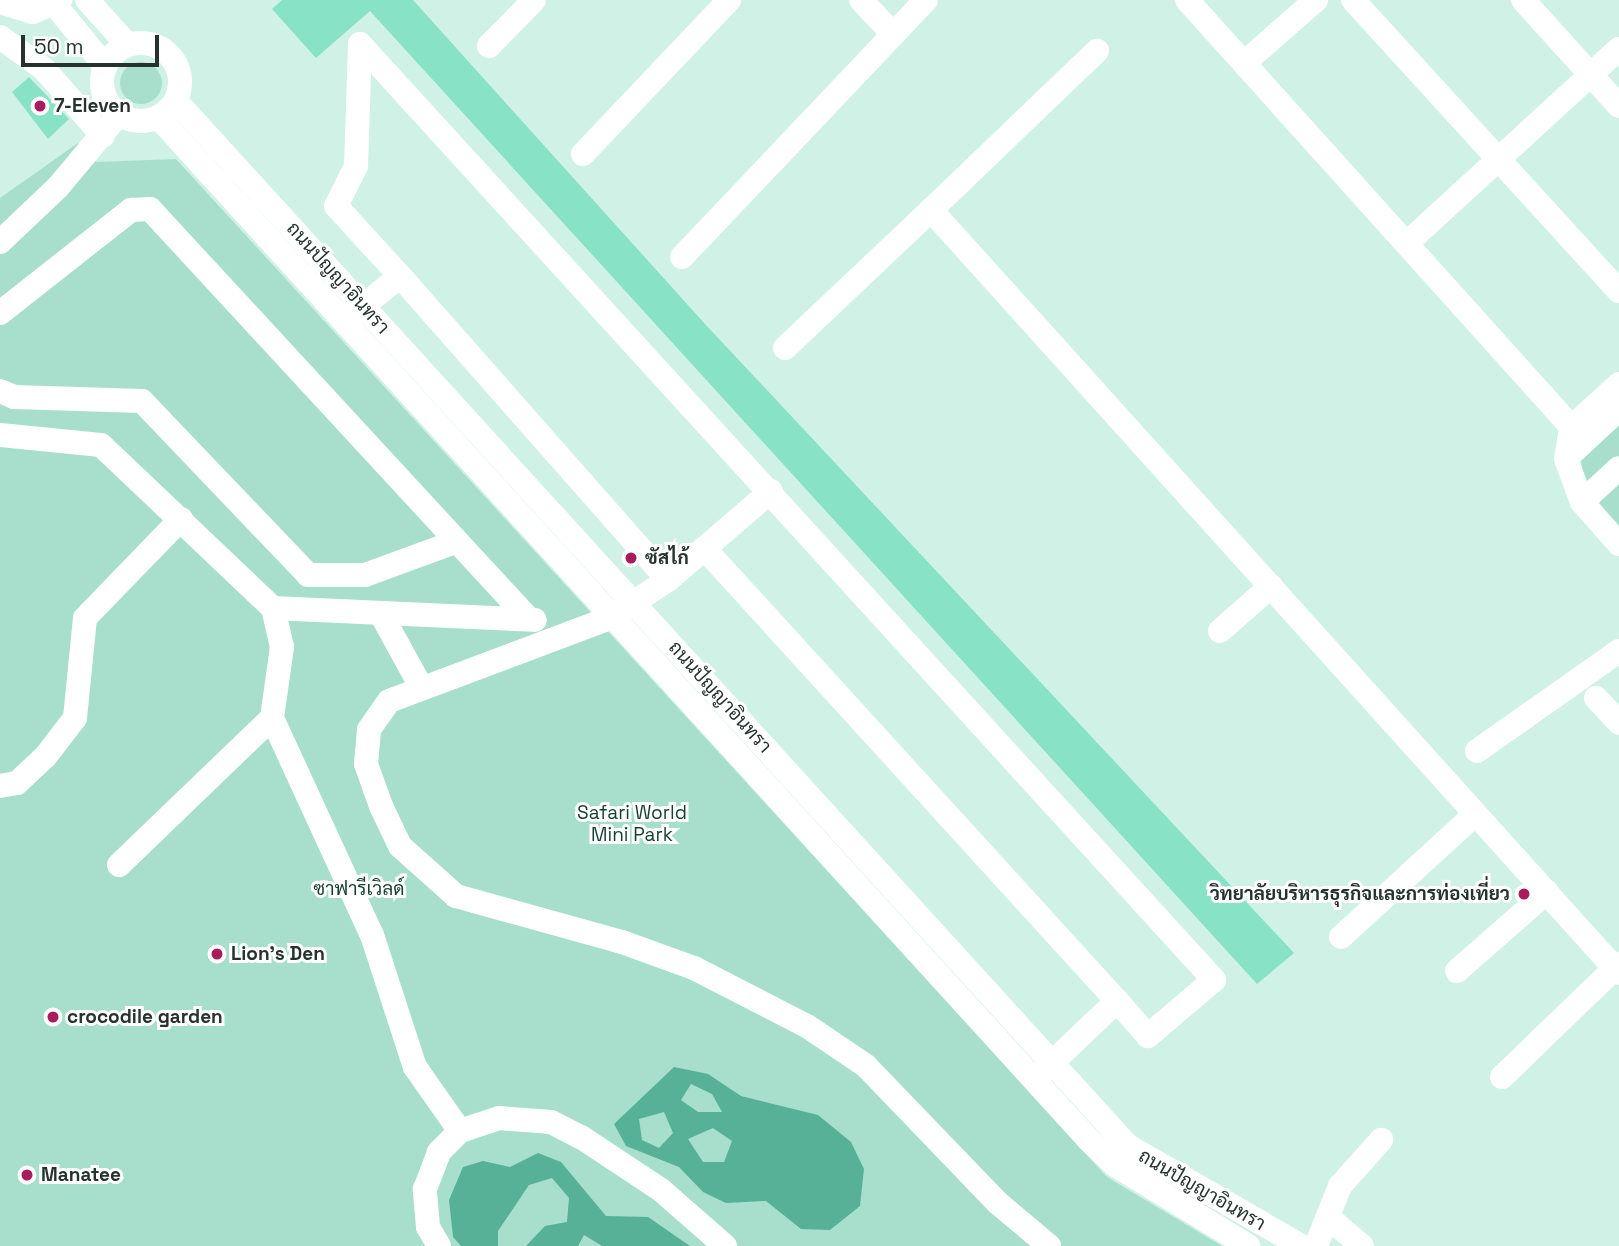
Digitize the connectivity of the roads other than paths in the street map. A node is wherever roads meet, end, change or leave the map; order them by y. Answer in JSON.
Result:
{"nodes":[{"id":1,"x":86,"y":0,"type":"edge"},
{"id":2,"x":534,"y":0,"type":"edge"},
{"id":3,"x":729,"y":0,"type":"edge"},
{"id":4,"x":861,"y":0,"type":"edge"},
{"id":5,"x":926,"y":0,"type":"edge"},
{"id":6,"x":1187,"y":0,"type":"edge"},
{"id":7,"x":1316,"y":0,"type":"edge"},
{"id":8,"x":1353,"y":0,"type":"edge"},
{"id":9,"x":1523,"y":0,"type":"edge"},
{"id":10,"x":57,"y":3,"type":"edge"},
{"id":11,"x":6,"y":6,"type":"edge"},
{"id":12,"x":893,"y":34,"type":"junction"},
{"id":13,"x":0,"y":35,"type":"edge"},
{"id":14,"x":128,"y":45,"type":"junction"},
{"id":15,"x":489,"y":46,"type":"dead end"},
{"id":16,"x":1619,"y":49,"type":"edge"},
{"id":17,"x":1097,"y":51,"type":"dead end"},
{"id":18,"x":1244,"y":63,"type":"junction"},
{"id":19,"x":105,"y":66,"type":"junction"},
{"id":20,"x":1590,"y":74,"type":"junction"},
{"id":21,"x":1619,"y":106,"type":"edge"},
{"id":22,"x":167,"y":109,"type":"junction"},
{"id":23,"x":119,"y":114,"type":"junction"},
{"id":24,"x":103,"y":136,"type":"junction"},
{"id":25,"x":583,"y":154,"type":"dead end"},
{"id":26,"x":1499,"y":160,"type":"junction"},
{"id":27,"x":931,"y":210,"type":"junction"},
{"id":28,"x":0,"y":242,"type":"edge"},
{"id":29,"x":1407,"y":243,"type":"junction"},
{"id":30,"x":682,"y":257,"type":"dead end"},
{"id":31,"x":400,"y":276,"type":"junction"},
{"id":32,"x":1619,"y":291,"type":"edge"},
{"id":33,"x":363,"y":306,"type":"junction"},
{"id":34,"x":1,"y":315,"type":"edge"},
{"id":35,"x":344,"y":322,"type":"junction"},
{"id":36,"x":785,"y":348,"type":"dead end"},
{"id":37,"x":1619,"y":384,"type":"edge"},
{"id":38,"x":0,"y":391,"type":"edge"},
{"id":39,"x":1619,"y":409,"type":"edge"},
{"id":40,"x":0,"y":435,"type":"edge"},
{"id":41,"x":1577,"y":435,"type":"junction"},
{"id":42,"x":1619,"y":468,"type":"edge"},
{"id":43,"x":771,"y":491,"type":"junction"},
{"id":44,"x":1582,"y":502,"type":"junction"},
{"id":45,"x":181,"y":519,"type":"junction"},
{"id":46,"x":454,"y":542,"type":"junction"},
{"id":47,"x":1619,"y":544,"type":"edge"},
{"id":48,"x":704,"y":548,"type":"junction"},
{"id":49,"x":668,"y":580,"type":"junction"},
{"id":50,"x":1271,"y":586,"type":"junction"},
{"id":51,"x":632,"y":601,"type":"junction"},
{"id":52,"x":273,"y":608,"type":"junction"},
{"id":53,"x":381,"y":614,"type":"junction"},
{"id":54,"x":527,"y":617,"type":"junction"},
{"id":55,"x":610,"y":618,"type":"junction"},
{"id":56,"x":1220,"y":631,"type":"dead end"},
{"id":57,"x":561,"y":638,"type":"junction"},
{"id":58,"x":1619,"y":651,"type":"edge"},
{"id":59,"x":420,"y":685,"type":"junction"},
{"id":60,"x":1596,"y":698,"type":"dead end"},
{"id":61,"x":272,"y":718,"type":"junction"},
{"id":62,"x":1619,"y":723,"type":"edge"},
{"id":63,"x":1478,"y":751,"type":"dead end"},
{"id":64,"x":0,"y":786,"type":"edge"},
{"id":65,"x":1475,"y":814,"type":"junction"},
{"id":66,"x":119,"y":865,"type":"dead end"},
{"id":67,"x":1548,"y":892,"type":"junction"},
{"id":68,"x":1341,"y":937,"type":"dead end"},
{"id":69,"x":1457,"y":971,"type":"dead end"},
{"id":70,"x":1613,"y":977,"type":"edge"},
{"id":71,"x":1117,"y":1001,"type":"junction"},
{"id":72,"x":1041,"y":1072,"type":"junction"},
{"id":73,"x":1502,"y":1077,"type":"dead end"},
{"id":74,"x":460,"y":1131,"type":"junction"},
{"id":75,"x":1381,"y":1140,"type":"dead end"},
{"id":76,"x":1329,"y":1218,"type":"junction"},
{"id":77,"x":439,"y":1246,"type":"edge"},
{"id":78,"x":725,"y":1246,"type":"edge"},
{"id":79,"x":1049,"y":1246,"type":"edge"},
{"id":80,"x":1248,"y":1246,"type":"edge"},
{"id":81,"x":1301,"y":1246,"type":"edge"},
{"id":82,"x":1316,"y":1246,"type":"edge"},
{"id":83,"x":1362,"y":1246,"type":"edge"}],
"edges":[{"from":1,"to":14,"type":"street"},
{"from":2,"to":15,"type":"street"},
{"from":3,"to":25,"type":"street"},
{"from":4,"to":12,"type":"street"},
{"from":5,"to":12,"type":"street"},
{"from":6,"to":18,"type":"street"},
{"from":7,"to":18,"type":"street"},
{"from":8,"to":26,"type":"street"},
{"from":9,"to":20,"type":"street"},
{"from":10,"to":11,"type":"street"},
{"from":10,"to":19,"type":"street"},
{"from":11,"to":13,"type":"street"},
{"from":12,"to":30,"type":"street"},
{"from":13,"to":24,"type":"street"},
{"from":14,"to":19,"type":"street"},
{"from":14,"to":22,"type":"street"},
{"from":16,"to":20,"type":"street"},
{"from":17,"to":27,"type":"street"},
{"from":18,"to":29,"type":"street"},
{"from":19,"to":23,"type":"street"},
{"from":20,"to":21,"type":"street"},
{"from":20,"to":26,"type":"street"},
{"from":22,"to":23,"type":"street"},
{"from":22,"to":33,"type":"street","name":"ถนนปัญญาอินทรา"},
{"from":22,"to":35,"type":"street","name":"ถนนปัญญาอินทรา"},
{"from":23,"to":24,"type":"street"},
{"from":24,"to":28,"type":"street"},
{"from":26,"to":29,"type":"street"},
{"from":26,"to":32,"type":"street"},
{"from":27,"to":36,"type":"street"},
{"from":27,"to":50,"type":"street"},
{"from":29,"to":41,"type":"street"},
{"from":31,"to":33,"type":"street"},
{"from":31,"to":43,"type":"street"},
{"from":31,"to":49,"type":"street"},
{"from":33,"to":35,"type":"street"},
{"from":33,"to":51,"type":"street","name":"ถนนปัญญาอินทรา"},
{"from":34,"to":46,"type":"street"},
{"from":35,"to":55,"type":"street","name":"ถนนปัญญาอินทรา"},
{"from":37,"to":41,"type":"street"},
{"from":38,"to":46,"type":"street"},
{"from":39,"to":41,"type":"street"},
{"from":40,"to":45,"type":"street"},
{"from":41,"to":44,"type":"street"},
{"from":42,"to":44,"type":"street"},
{"from":43,"to":48,"type":"street"},
{"from":43,"to":71,"type":"street"},
{"from":44,"to":47,"type":"street"},
{"from":45,"to":52,"type":"street"},
{"from":45,"to":64,"type":"street"},
{"from":46,"to":54,"type":"street"},
{"from":48,"to":49,"type":"street"},
{"from":48,"to":71,"type":"street"},
{"from":49,"to":51,"type":"street"},
{"from":50,"to":56,"type":"street"},
{"from":50,"to":65,"type":"street"},
{"from":51,"to":55,"type":"street"},
{"from":51,"to":72,"type":"street","name":"ถนนปัญญาอินทรา"},
{"from":52,"to":53,"type":"street"},
{"from":52,"to":61,"type":"street"},
{"from":53,"to":54,"type":"street"},
{"from":53,"to":59,"type":"street"},
{"from":54,"to":57,"type":"street"},
{"from":55,"to":57,"type":"street"},
{"from":55,"to":72,"type":"street","name":"ถนนปัญญาอินทรา"},
{"from":57,"to":59,"type":"street"},
{"from":58,"to":63,"type":"street"},
{"from":59,"to":79,"type":"street"},
{"from":60,"to":62,"type":"street"},
{"from":61,"to":66,"type":"street"},
{"from":61,"to":74,"type":"street"},
{"from":65,"to":67,"type":"street"},
{"from":65,"to":68,"type":"street"},
{"from":67,"to":69,"type":"street"},
{"from":67,"to":70,"type":"street"},
{"from":70,"to":73,"type":"street"},
{"from":71,"to":72,"type":"street"},
{"from":72,"to":80,"type":"street","name":"ถนนปัญญาอินทรา"},
{"from":72,"to":81,"type":"street","name":"ถนนปัญญาอินทรา"},
{"from":74,"to":77,"type":"street"},
{"from":74,"to":78,"type":"street"},
{"from":75,"to":76,"type":"street"},
{"from":76,"to":82,"type":"street"},
{"from":76,"to":83,"type":"street"}]}
